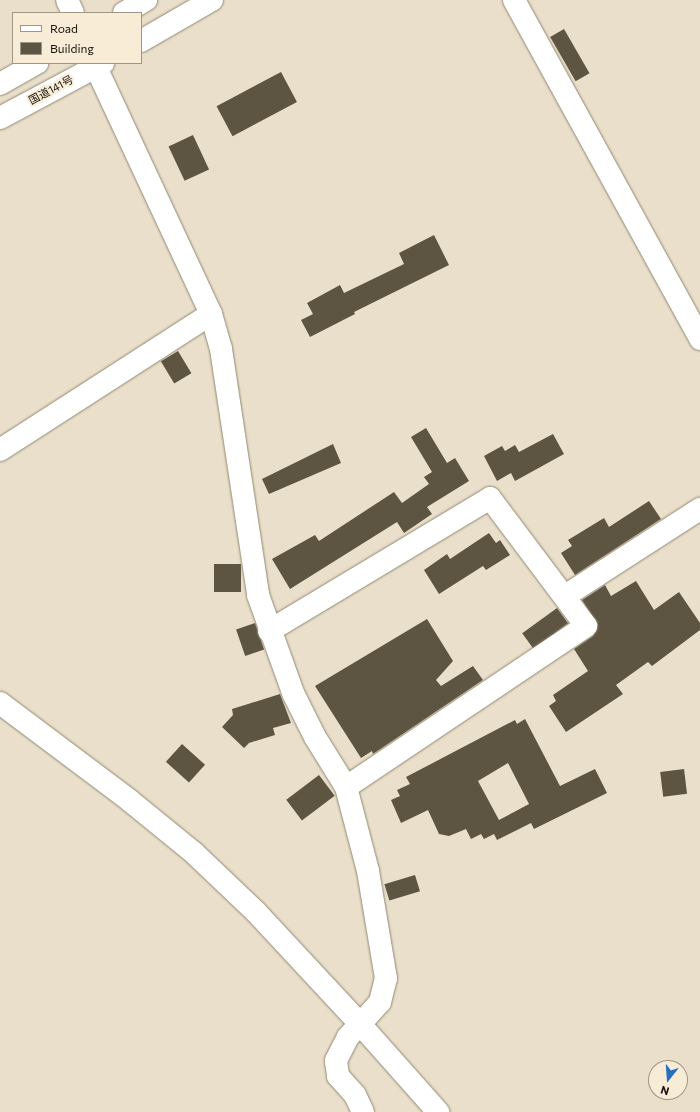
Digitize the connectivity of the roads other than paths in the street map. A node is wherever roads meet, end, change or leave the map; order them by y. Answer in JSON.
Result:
{"nodes":[{"id":1,"x":67,"y":0,"type":"edge"},
{"id":2,"x":146,"y":0,"type":"edge"},
{"id":3,"x":212,"y":0,"type":"edge"},
{"id":4,"x":514,"y":0,"type":"edge"},
{"id":5,"x":73,"y":12,"type":"edge"},
{"id":6,"x":126,"y":12,"type":"edge"},
{"id":7,"x":142,"y":40,"type":"edge"},
{"id":8,"x":35,"y":64,"type":"edge"},
{"id":9,"x":97,"y":64,"type":"edge"},
{"id":10,"x":0,"y":84,"type":"edge"},
{"id":11,"x":0,"y":118,"type":"edge"},
{"id":12,"x":211,"y":314,"type":"junction"},
{"id":13,"x":700,"y":339,"type":"edge"},
{"id":14,"x":0,"y":450,"type":"edge"},
{"id":15,"x":700,"y":509,"type":"edge"},
{"id":16,"x":565,"y":596,"type":"junction"},
{"id":17,"x":269,"y":631,"type":"junction"},
{"id":18,"x":0,"y":703,"type":"edge"},
{"id":19,"x":346,"y":787,"type":"junction"},
{"id":20,"x":360,"y":1024,"type":"junction"},
{"id":21,"x":363,"y":1112,"type":"edge"},
{"id":22,"x":438,"y":1112,"type":"edge"}],
"edges":[{"from":1,"to":5,"type":"main road"},
{"from":2,"to":6,"type":"main road"},
{"from":3,"to":7,"type":"main road"},
{"from":4,"to":13,"type":"main road"},
{"from":8,"to":10,"type":"main road"},
{"from":9,"to":11,"type":"main road","name":"国道141号"},
{"from":9,"to":12,"type":"main road"},
{"from":12,"to":14,"type":"main road"},
{"from":12,"to":17,"type":"main road"},
{"from":15,"to":16,"type":"main road"},
{"from":16,"to":17,"type":"main road"},
{"from":16,"to":19,"type":"main road"},
{"from":17,"to":19,"type":"main road"},
{"from":18,"to":20,"type":"main road"},
{"from":19,"to":20,"type":"main road"},
{"from":20,"to":21,"type":"main road"},
{"from":20,"to":22,"type":"main road"}]}
